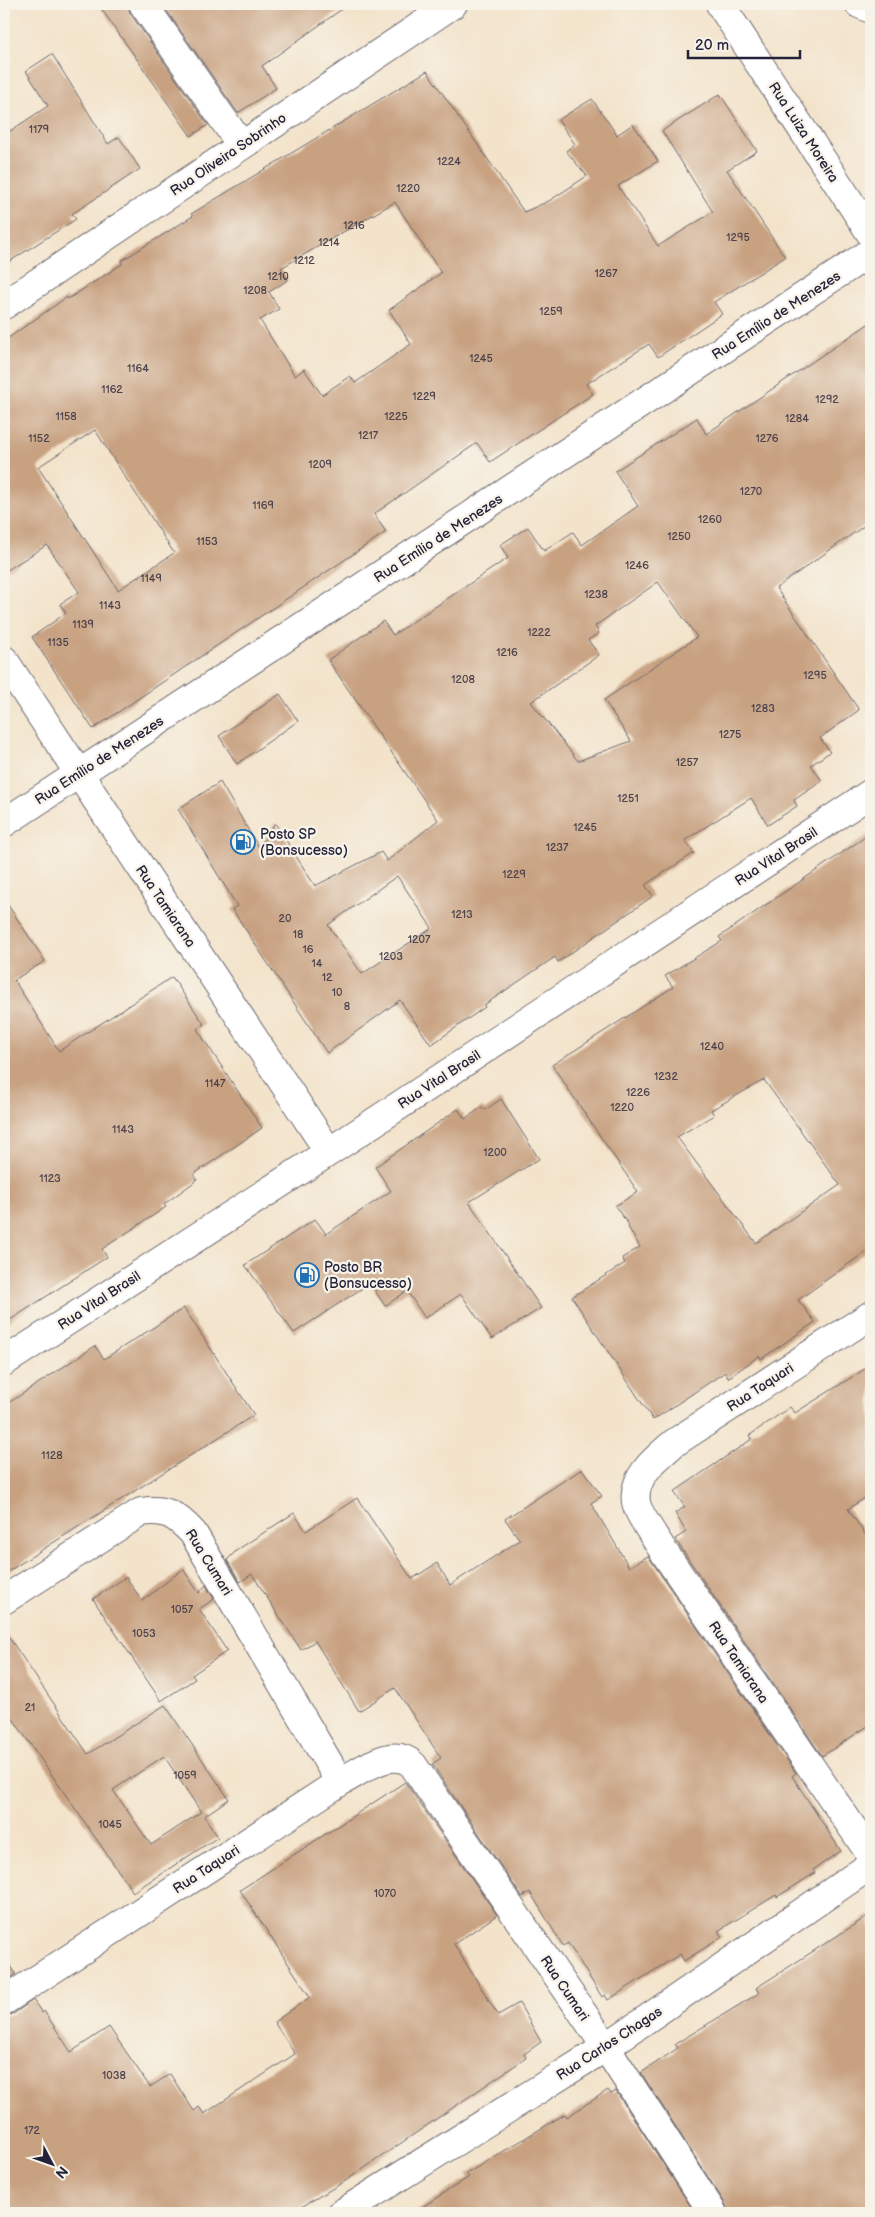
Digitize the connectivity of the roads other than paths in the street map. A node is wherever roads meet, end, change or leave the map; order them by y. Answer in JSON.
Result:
{"nodes":[{"id":1,"x":143,"y":4,"type":"edge"},
{"id":2,"x":720,"y":4,"type":"edge"},
{"id":3,"x":859,"y":4,"type":"edge"},
{"id":4,"x":437,"y":8,"type":"edge"},
{"id":5,"x":871,"y":9,"type":"edge"},
{"id":6,"x":241,"y":145,"type":"junction"},
{"id":7,"x":871,"y":234,"type":"edge"},
{"id":8,"x":871,"y":252,"type":"edge"},
{"id":9,"x":4,"y":305,"type":"edge"},
{"id":10,"x":4,"y":660,"type":"edge"},
{"id":11,"x":78,"y":774,"type":"junction"},
{"id":12,"x":871,"y":793,"type":"edge"},
{"id":13,"x":4,"y":823,"type":"edge"},
{"id":14,"x":329,"y":1152,"type":"junction"},
{"id":15,"x":871,"y":1315,"type":"edge"},
{"id":16,"x":4,"y":1362,"type":"edge"},
{"id":17,"x":651,"y":1464,"type":"joint"},
{"id":18,"x":4,"y":1600,"type":"edge"},
{"id":19,"x":413,"y":1765,"type":"joint"},
{"id":20,"x":340,"y":1782,"type":"junction"},
{"id":21,"x":871,"y":1855,"type":"edge"},
{"id":22,"x":871,"y":1865,"type":"edge"},
{"id":23,"x":4,"y":2001,"type":"edge"},
{"id":24,"x":606,"y":2047,"type":"junction"},
{"id":25,"x":342,"y":2213,"type":"edge"},
{"id":26,"x":713,"y":2213,"type":"edge"}],
"edges":[{"from":1,"to":6,"type":"street"},
{"from":2,"to":7,"type":"street","name":"Rua Luiza Moreira"},
{"from":3,"to":5,"type":"street"},
{"from":4,"to":6,"type":"street","name":"Rua Oliveira Sobrinho"},
{"from":6,"to":9,"type":"street","name":"Rua Oliveira Sobrinho"},
{"from":8,"to":11,"type":"street","name":"Rua Emílio de Menezes"},
{"from":10,"to":11,"type":"street","name":"Rua Tamiarana"},
{"from":11,"to":13,"type":"street","name":"Rua Emílio de Menezes"},
{"from":11,"to":14,"type":"street","name":"Rua Tamiarana"},
{"from":12,"to":14,"type":"street","name":"Rua Vital Brasil"},
{"from":14,"to":16,"type":"street","name":"Rua Vital Brasil"},
{"from":15,"to":17,"type":"street","name":"Rua Taquari"},
{"from":17,"to":21,"type":"street","name":"Rua Tamiarana"},
{"from":18,"to":20,"type":"street","name":"Rua Cumari"},
{"from":19,"to":20,"type":"street","name":"Rua Taquari"},
{"from":19,"to":24,"type":"street","name":"Rua Cumari"},
{"from":20,"to":23,"type":"street","name":"Rua Taquari"},
{"from":22,"to":24,"type":"street","name":"Rua Carlos Chagas"},
{"from":24,"to":25,"type":"street","name":"Rua Carlos Chagas"},
{"from":24,"to":26,"type":"street","name":"Rua Cumari"}]}
